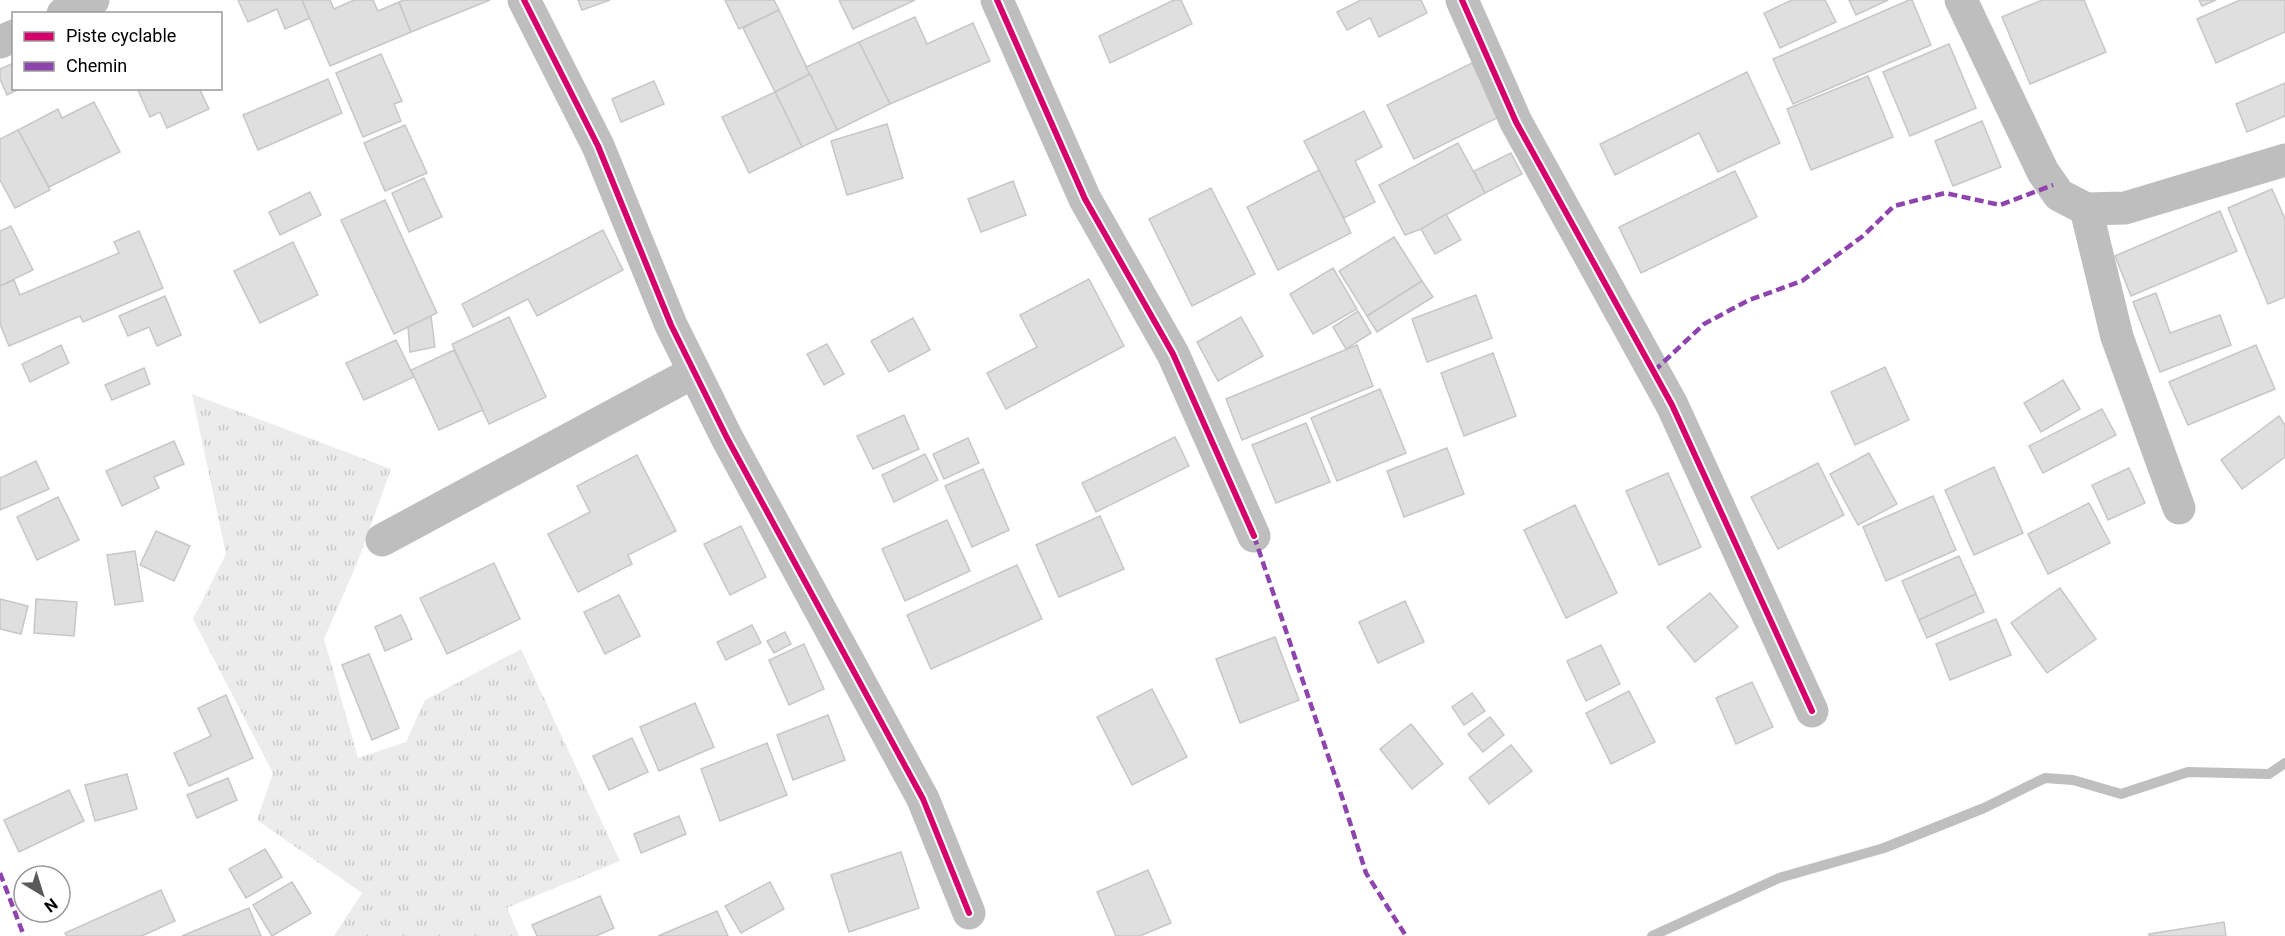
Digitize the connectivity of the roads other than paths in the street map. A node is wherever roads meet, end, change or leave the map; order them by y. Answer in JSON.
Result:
{"nodes":[{"id":1,"x":93,"y":0,"type":"edge"},
{"id":2,"x":524,"y":0,"type":"edge"},
{"id":3,"x":997,"y":0,"type":"edge"},
{"id":4,"x":1462,"y":0,"type":"edge"},
{"id":5,"x":1961,"y":0,"type":"edge"},
{"id":6,"x":67,"y":12,"type":"edge"},
{"id":7,"x":2285,"y":160,"type":"edge"},
{"id":8,"x":2086,"y":210,"type":"junction"},
{"id":9,"x":694,"y":372,"type":"junction"},
{"id":10,"x":2179,"y":508,"type":"dead end"},
{"id":11,"x":1254,"y":536,"type":"dead end"},
{"id":12,"x":382,"y":540,"type":"dead end"},
{"id":13,"x":1812,"y":711,"type":"dead end"},
{"id":14,"x":969,"y":913,"type":"dead end"}],
"edges":[{"from":1,"to":6,"type":"street"},
{"from":2,"to":9,"type":"street"},
{"from":3,"to":11,"type":"street"},
{"from":4,"to":13,"type":"street"},
{"from":5,"to":8,"type":"street"},
{"from":7,"to":8,"type":"street"},
{"from":8,"to":10,"type":"street"},
{"from":9,"to":12,"type":"street"},
{"from":9,"to":14,"type":"street"}]}
